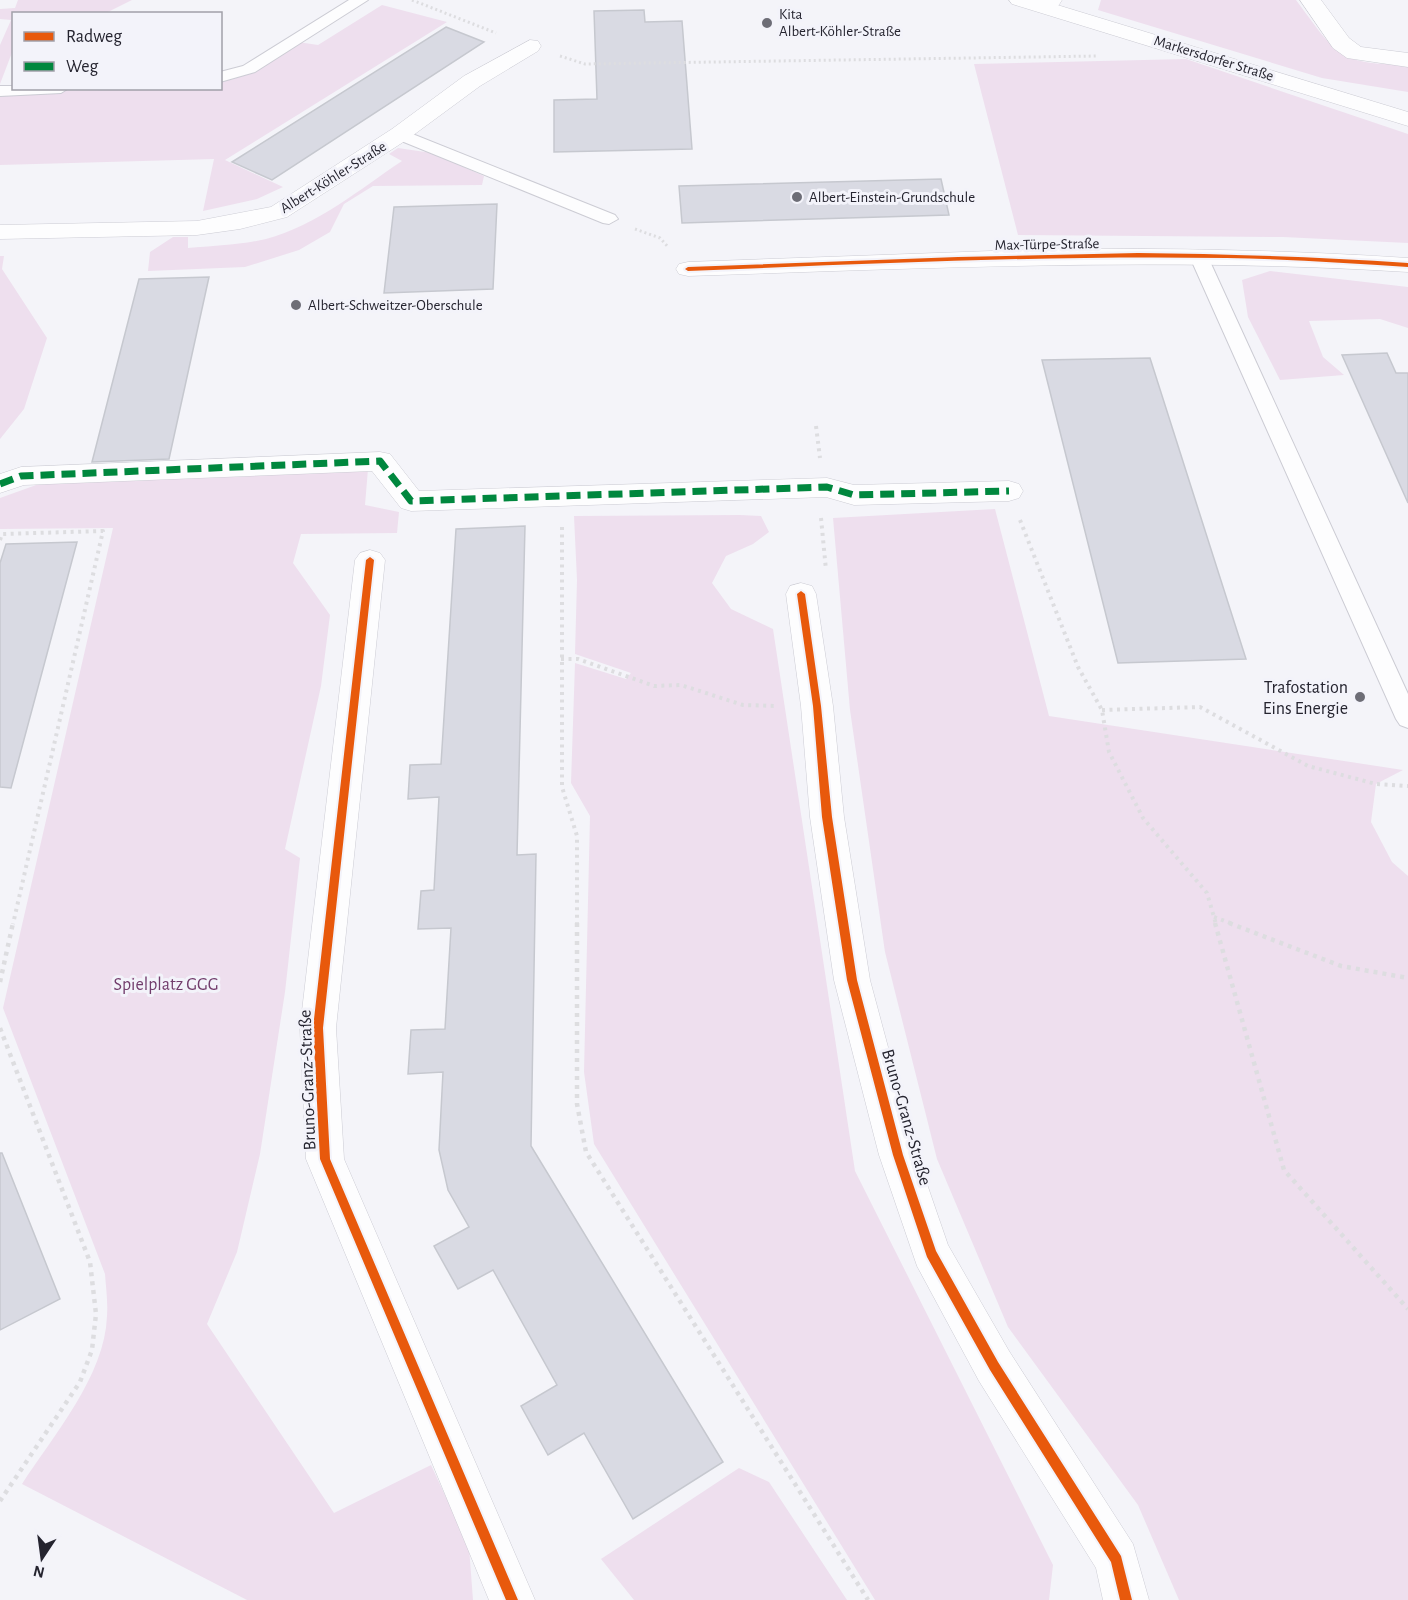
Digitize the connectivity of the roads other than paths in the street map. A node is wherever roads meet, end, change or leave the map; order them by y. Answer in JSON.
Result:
{"nodes":[{"id":1,"x":360,"y":0,"type":"edge"},
{"id":2,"x":1019,"y":0,"type":"edge"},
{"id":3,"x":1310,"y":0,"type":"edge"},
{"id":4,"x":1049,"y":3,"type":"edge"},
{"id":5,"x":530,"y":45,"type":"road end"},
{"id":6,"x":1408,"y":60,"type":"edge"},
{"id":7,"x":222,"y":76,"type":"edge"},
{"id":8,"x":20,"y":90,"type":"edge"},
{"id":9,"x":0,"y":91,"type":"edge"},
{"id":10,"x":1408,"y":119,"type":"edge"},
{"id":11,"x":400,"y":134,"type":"junction"},
{"id":12,"x":609,"y":219,"type":"dead end"},
{"id":13,"x":0,"y":232,"type":"edge"},
{"id":14,"x":1198,"y":255,"type":"junction"},
{"id":15,"x":1408,"y":264,"type":"edge"},
{"id":16,"x":687,"y":269,"type":"dead end"},
{"id":17,"x":0,"y":484,"type":"edge"},
{"id":18,"x":1009,"y":491,"type":"road end"},
{"id":19,"x":370,"y":560,"type":"dead end"},
{"id":20,"x":814,"y":584,"type":"road end"},
{"id":21,"x":1408,"y":719,"type":"edge"},
{"id":22,"x":512,"y":1600,"type":"edge"},
{"id":23,"x":1126,"y":1600,"type":"edge"}],
"edges":[{"from":1,"to":7,"type":"lane"},
{"from":2,"to":4,"type":"street","name":"Markersdorfer Straße"},
{"from":3,"to":6,"type":"street"},
{"from":4,"to":10,"type":"street","name":"Markersdorfer Straße"},
{"from":5,"to":11,"type":"street","name":"Albert-Köhler-Straße"},
{"from":8,"to":9,"type":"lane"},
{"from":11,"to":12,"type":"lane"},
{"from":11,"to":13,"type":"street","name":"Albert-Köhler-Straße"},
{"from":14,"to":15,"type":"street","name":"Max-Türpe-Straße"},
{"from":14,"to":16,"type":"street","name":"Max-Türpe-Straße"},
{"from":14,"to":21,"type":"lane"},
{"from":17,"to":18,"type":"street"},
{"from":19,"to":22,"type":"street","name":"Bruno-Granz-Straße"},
{"from":20,"to":23,"type":"street","name":"Bruno-Granz-Straße"}]}
